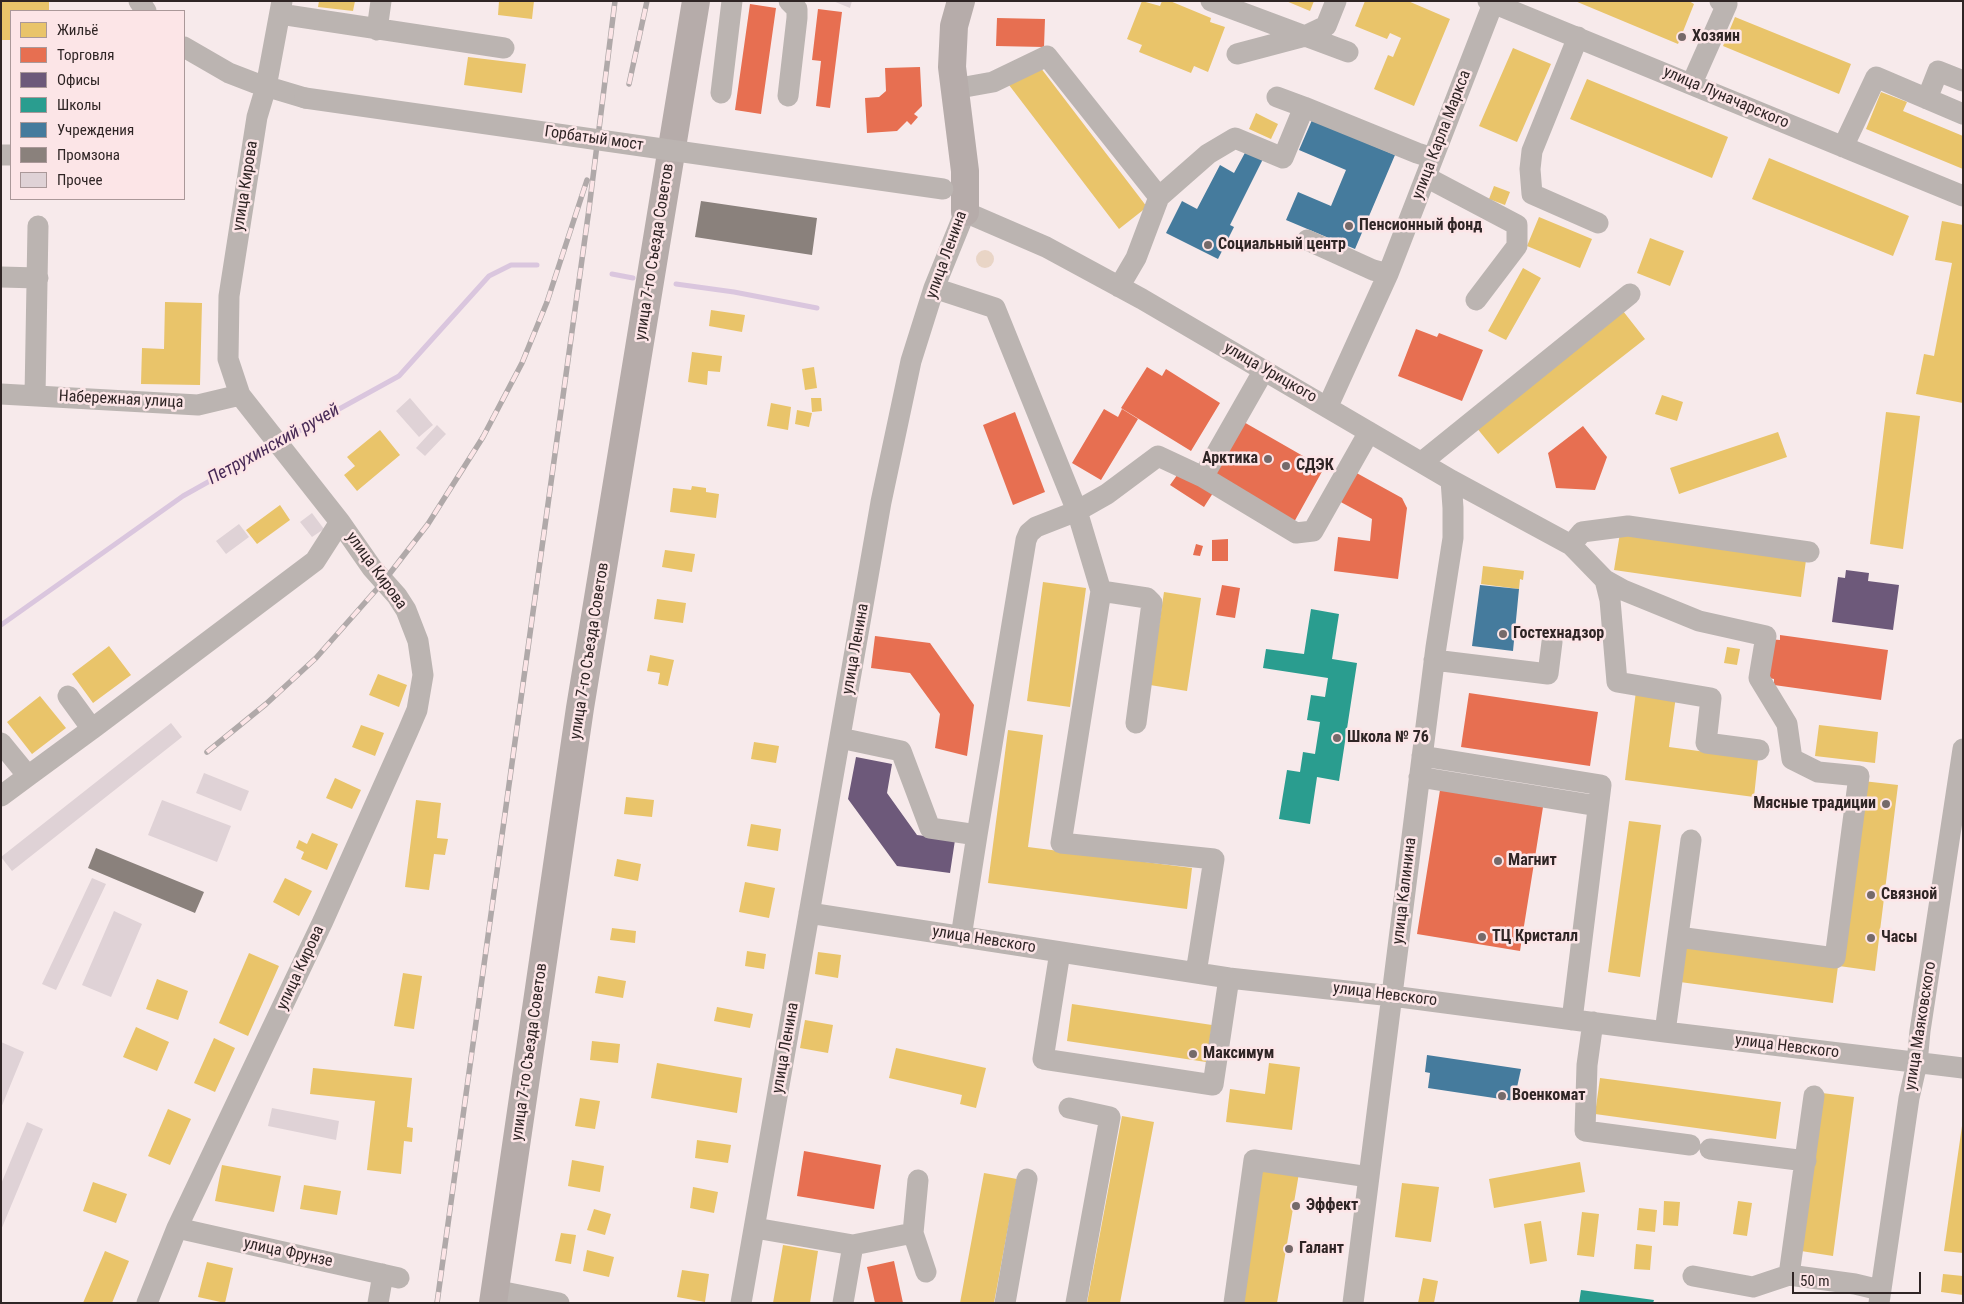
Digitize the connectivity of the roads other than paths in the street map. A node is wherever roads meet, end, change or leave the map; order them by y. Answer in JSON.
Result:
{"nodes":[{"id":1,"x":382,"y":1,"type":"edge"},
{"id":2,"x":696,"y":1,"type":"edge"},
{"id":3,"x":732,"y":1,"type":"edge"},
{"id":4,"x":789,"y":1,"type":"edge"},
{"id":5,"x":961,"y":1,"type":"edge"},
{"id":6,"x":1211,"y":1,"type":"edge"},
{"id":7,"x":1336,"y":1,"type":"edge"},
{"id":8,"x":1492,"y":2,"type":"edge"},
{"id":9,"x":1725,"y":2,"type":"edge"},
{"id":10,"x":281,"y":8,"type":"edge"},
{"id":11,"x":377,"y":30,"type":"junction"},
{"id":12,"x":1305,"y":36,"type":"junction"},
{"id":13,"x":1578,"y":37,"type":"junction"},
{"id":14,"x":185,"y":48,"type":"edge"},
{"id":15,"x":504,"y":48,"type":"dead end"},
{"id":16,"x":1348,"y":52,"type":"dead end"},
{"id":17,"x":1237,"y":54,"type":"dead end"},
{"id":18,"x":1963,"y":81,"type":"edge"},
{"id":19,"x":1692,"y":83,"type":"junction"},
{"id":20,"x":266,"y":87,"type":"junction"},
{"id":21,"x":954,"y":90,"type":"junction"},
{"id":22,"x":721,"y":93,"type":"dead end"},
{"id":23,"x":788,"y":96,"type":"dead end"},
{"id":24,"x":1278,"y":97,"type":"dead end"},
{"id":25,"x":1927,"y":99,"type":"junction"},
{"id":26,"x":1304,"y":107,"type":"junction"},
{"id":27,"x":1963,"y":114,"type":"edge"},
{"id":28,"x":1843,"y":147,"type":"junction"},
{"id":29,"x":1430,"y":167,"type":"junction"},
{"id":30,"x":943,"y":189,"type":"dead end"},
{"id":31,"x":1532,"y":194,"type":"junction"},
{"id":32,"x":1963,"y":196,"type":"edge"},
{"id":33,"x":1158,"y":197,"type":"junction"},
{"id":34,"x":964,"y":212,"type":"junction"},
{"id":35,"x":1598,"y":223,"type":"dead end"},
{"id":36,"x":1517,"y":225,"type":"junction"},
{"id":37,"x":38,"y":226,"type":"dead end"},
{"id":38,"x":1307,"y":240,"type":"dead end"},
{"id":39,"x":1388,"y":274,"type":"junction"},
{"id":40,"x":1,"y":277,"type":"edge"},
{"id":41,"x":38,"y":278,"type":"junction"},
{"id":42,"x":1119,"y":287,"type":"junction"},
{"id":43,"x":934,"y":288,"type":"junction"},
{"id":44,"x":1630,"y":294,"type":"dead end"},
{"id":45,"x":1476,"y":300,"type":"dead end"},
{"id":46,"x":1264,"y":370,"type":"junction"},
{"id":47,"x":1,"y":394,"type":"edge"},
{"id":48,"x":240,"y":395,"type":"junction"},
{"id":49,"x":35,"y":396,"type":"junction"},
{"id":50,"x":1328,"y":406,"type":"junction"},
{"id":51,"x":1369,"y":432,"type":"junction"},
{"id":52,"x":1422,"y":462,"type":"junction"},
{"id":53,"x":1203,"y":477,"type":"junction"},
{"id":54,"x":1451,"y":480,"type":"junction"},
{"id":55,"x":1077,"y":511,"type":"junction"},
{"id":56,"x":340,"y":522,"type":"junction"},
{"id":57,"x":1570,"y":545,"type":"junction"},
{"id":58,"x":1809,"y":552,"type":"dead end"},
{"id":59,"x":1605,"y":580,"type":"junction"},
{"id":60,"x":1101,"y":591,"type":"junction"},
{"id":61,"x":1552,"y":642,"type":"dead end"},
{"id":62,"x":1434,"y":660,"type":"junction"},
{"id":63,"x":68,"y":696,"type":"dead end"},
{"id":64,"x":1136,"y":723,"type":"dead end"},
{"id":65,"x":92,"y":729,"type":"junction"},
{"id":66,"x":840,"y":738,"type":"junction"},
{"id":67,"x":1,"y":743,"type":"edge"},
{"id":68,"x":1963,"y":749,"type":"edge"},
{"id":69,"x":1759,"y":750,"type":"dead end"},
{"id":70,"x":1422,"y":756,"type":"junction"},
{"id":71,"x":28,"y":776,"type":"junction"},
{"id":72,"x":1419,"y":777,"type":"junction"},
{"id":73,"x":1,"y":796,"type":"edge"},
{"id":74,"x":1598,"y":806,"type":"junction"},
{"id":75,"x":977,"y":835,"type":"junction"},
{"id":76,"x":1690,"y":840,"type":"dead end"},
{"id":77,"x":1956,"y":844,"type":"edge"},
{"id":78,"x":809,"y":912,"type":"junction"},
{"id":79,"x":961,"y":937,"type":"junction"},
{"id":80,"x":1678,"y":937,"type":"junction"},
{"id":81,"x":1060,"y":952,"type":"junction"},
{"id":82,"x":1196,"y":973,"type":"junction"},
{"id":83,"x":1230,"y":978,"type":"junction"},
{"id":84,"x":1392,"y":996,"type":"junction"},
{"id":85,"x":1582,"y":1021,"type":"junction"},
{"id":86,"x":1665,"y":1032,"type":"junction"},
{"id":87,"x":1917,"y":1063,"type":"junction"},
{"id":88,"x":1963,"y":1068,"type":"edge"},
{"id":89,"x":1814,"y":1096,"type":"dead end"},
{"id":90,"x":1069,"y":1108,"type":"dead end"},
{"id":91,"x":1806,"y":1161,"type":"junction"},
{"id":92,"x":1369,"y":1177,"type":"junction"},
{"id":93,"x":1026,"y":1179,"type":"dead end"},
{"id":94,"x":918,"y":1180,"type":"dead end"},
{"id":95,"x":177,"y":1228,"type":"junction"},
{"id":96,"x":755,"y":1228,"type":"junction"},
{"id":97,"x":913,"y":1233,"type":"junction"},
{"id":98,"x":853,"y":1245,"type":"junction"},
{"id":99,"x":926,"y":1272,"type":"dead end"},
{"id":100,"x":1693,"y":1276,"type":"dead end"},
{"id":101,"x":1789,"y":1276,"type":"junction"},
{"id":102,"x":1752,"y":1295,"type":"edge"},
{"id":103,"x":494,"y":1296,"type":"edge"},
{"id":104,"x":1880,"y":1296,"type":"edge"},
{"id":105,"x":147,"y":1303,"type":"edge"},
{"id":106,"x":378,"y":1303,"type":"edge"},
{"id":107,"x":559,"y":1303,"type":"edge"},
{"id":108,"x":741,"y":1303,"type":"edge"},
{"id":109,"x":842,"y":1303,"type":"edge"},
{"id":110,"x":1006,"y":1303,"type":"edge"},
{"id":111,"x":1076,"y":1303,"type":"edge"},
{"id":112,"x":1234,"y":1303,"type":"edge"},
{"id":113,"x":1353,"y":1303,"type":"edge"}],
"edges":[{"from":1,"to":11,"type":"street"},
{"from":2,"to":103,"type":"main road","name":"улица 7-го Съезда Советов"},
{"from":3,"to":22,"type":"street"},
{"from":4,"to":23,"type":"street"},
{"from":5,"to":21,"type":"main road","name":"улица Ленина"},
{"from":6,"to":12,"type":"street"},
{"from":7,"to":12,"type":"street"},
{"from":8,"to":13,"type":"street","name":"улица Луначарского"},
{"from":8,"to":29,"type":"street","name":"улица Карла Маркса"},
{"from":9,"to":19,"type":"street"},
{"from":10,"to":11,"type":"street"},
{"from":10,"to":20,"type":"street","name":"улица Кирова"},
{"from":11,"to":15,"type":"street"},
{"from":12,"to":16,"type":"street"},
{"from":12,"to":17,"type":"street"},
{"from":13,"to":19,"type":"street","name":"улица Луначарского"},
{"from":13,"to":31,"type":"street"},
{"from":14,"to":20,"type":"street","name":"Горбатый мост"},
{"from":18,"to":25,"type":"street"},
{"from":19,"to":28,"type":"street","name":"улица Луначарского"},
{"from":20,"to":30,"type":"street","name":"Горбатый мост","bridge":true},
{"from":20,"to":48,"type":"street","name":"улица Кирова"},
{"from":21,"to":33,"type":"street"},
{"from":21,"to":34,"type":"main road","name":"улица Ленина"},
{"from":24,"to":26,"type":"street"},
{"from":25,"to":27,"type":"street"},
{"from":25,"to":28,"type":"street"},
{"from":26,"to":29,"type":"street"},
{"from":26,"to":33,"type":"street"},
{"from":28,"to":32,"type":"street","name":"улица Луначарского"},
{"from":29,"to":36,"type":"street"},
{"from":29,"to":39,"type":"street","name":"улица Карла Маркса"},
{"from":31,"to":35,"type":"street"},
{"from":31,"to":36,"type":"street"},
{"from":33,"to":42,"type":"street"},
{"from":34,"to":42,"type":"street","name":"улица Урицкого"},
{"from":34,"to":43,"type":"street","name":"улица Ленина"},
{"from":36,"to":45,"type":"street"},
{"from":37,"to":41,"type":"street"},
{"from":38,"to":39,"type":"street"},
{"from":39,"to":50,"type":"street","name":"улица Карла Маркса"},
{"from":40,"to":41,"type":"street"},
{"from":41,"to":49,"type":"street"},
{"from":42,"to":46,"type":"street","name":"улица Урицкого"},
{"from":43,"to":55,"type":"street"},
{"from":43,"to":66,"type":"street","name":"улица Ленина"},
{"from":44,"to":52,"type":"street"},
{"from":46,"to":50,"type":"street","name":"улица Урицкого"},
{"from":46,"to":53,"type":"street"},
{"from":47,"to":49,"type":"street","name":"Набережная улица"},
{"from":48,"to":49,"type":"street","name":"Набережная улица"},
{"from":48,"to":56,"type":"street","name":"улица Кирова"},
{"from":50,"to":51,"type":"street","name":"улица Урицкого"},
{"from":51,"to":52,"type":"street","name":"улица Урицкого"},
{"from":51,"to":53,"type":"street"},
{"from":52,"to":54,"type":"street","name":"улица Урицкого"},
{"from":53,"to":55,"type":"street"},
{"from":54,"to":57,"type":"street","name":"улица Урицкого"},
{"from":54,"to":62,"type":"street","name":"улица Калинина"},
{"from":55,"to":60,"type":"street"},
{"from":55,"to":75,"type":"street"},
{"from":56,"to":65,"type":"street"},
{"from":56,"to":95,"type":"street","name":"улица Кирова"},
{"from":57,"to":58,"type":"street"},
{"from":57,"to":59,"type":"street","name":"улица Урицкого"},
{"from":59,"to":69,"type":"street"},
{"from":59,"to":80,"type":"street","name":"улица Урицкого"},
{"from":60,"to":64,"type":"street"},
{"from":60,"to":82,"type":"street"},
{"from":61,"to":62,"type":"street"},
{"from":62,"to":70,"type":"street","name":"улица Калинина"},
{"from":63,"to":65,"type":"street"},
{"from":65,"to":71,"type":"street"},
{"from":66,"to":75,"type":"street"},
{"from":66,"to":78,"type":"street","name":"улица Ленина"},
{"from":67,"to":71,"type":"street"},
{"from":68,"to":77,"type":"street","name":"улица Маяковского"},
{"from":70,"to":72,"type":"street","name":"улица Калинина"},
{"from":70,"to":74,"type":"street"},
{"from":71,"to":73,"type":"street"},
{"from":72,"to":74,"type":"street"},
{"from":72,"to":84,"type":"street","name":"улица Калинина"},
{"from":74,"to":85,"type":"street"},
{"from":75,"to":79,"type":"street"},
{"from":76,"to":80,"type":"street"},
{"from":77,"to":87,"type":"street","name":"улица Маяковского"},
{"from":78,"to":79,"type":"street","name":"улица Невского"},
{"from":78,"to":96,"type":"street","name":"улица Ленина"},
{"from":79,"to":81,"type":"street","name":"улица Невского"},
{"from":80,"to":86,"type":"street"},
{"from":81,"to":82,"type":"street","name":"улица Невского"},
{"from":81,"to":83,"type":"street"},
{"from":82,"to":83,"type":"street","name":"улица Невского"},
{"from":83,"to":84,"type":"street","name":"улица Невского"},
{"from":84,"to":85,"type":"street","name":"улица Невского"},
{"from":84,"to":92,"type":"street","name":"улица Калинина"},
{"from":85,"to":86,"type":"street","name":"улица Невского"},
{"from":85,"to":91,"type":"street"},
{"from":86,"to":87,"type":"street","name":"улица Невского"},
{"from":87,"to":88,"type":"street","name":"улица Невского"},
{"from":87,"to":104,"type":"street","name":"улица Маяковского"},
{"from":89,"to":91,"type":"street"},
{"from":90,"to":111,"type":"street"},
{"from":91,"to":101,"type":"street"},
{"from":92,"to":112,"type":"street"},
{"from":92,"to":113,"type":"street","name":"улица Калинина"},
{"from":93,"to":110,"type":"street"},
{"from":94,"to":97,"type":"street"},
{"from":95,"to":105,"type":"street","name":"улица Кирова"},
{"from":95,"to":106,"type":"street","name":"улица Фрунзе"},
{"from":96,"to":98,"type":"street"},
{"from":96,"to":108,"type":"street","name":"улица Ленина"},
{"from":97,"to":98,"type":"street"},
{"from":97,"to":99,"type":"street"},
{"from":98,"to":109,"type":"street"},
{"from":100,"to":102,"type":"street"},
{"from":101,"to":102,"type":"street"},
{"from":101,"to":104,"type":"street"},
{"from":103,"to":107,"type":"street"}]}
